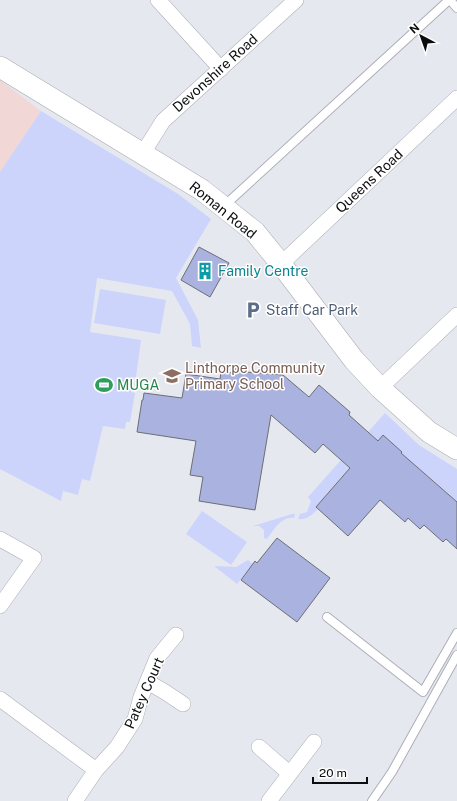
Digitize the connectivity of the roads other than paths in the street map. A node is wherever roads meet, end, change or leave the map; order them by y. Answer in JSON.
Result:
{"nodes":[{"id":1,"x":158,"y":0,"type":"edge"},
{"id":2,"x":296,"y":0,"type":"edge"},
{"id":3,"x":450,"y":0,"type":"edge"},
{"id":4,"x":440,"y":3,"type":"edge"},
{"id":5,"x":457,"y":8,"type":"edge"},
{"id":6,"x":0,"y":67,"type":"edge"},
{"id":7,"x":221,"y":69,"type":"junction"},
{"id":8,"x":457,"y":98,"type":"edge"},
{"id":9,"x":143,"y":153,"type":"junction"},
{"id":10,"x":223,"y":207,"type":"junction"},
{"id":11,"x":281,"y":264,"type":"junction"},
{"id":12,"x":457,"y":315,"type":"edge"},
{"id":13,"x":380,"y":388,"type":"junction"},
{"id":14,"x":457,"y":449,"type":"edge"},
{"id":15,"x":0,"y":539,"type":"edge"},
{"id":16,"x":0,"y":606,"type":"edge"},
{"id":17,"x":327,"y":617,"type":"dead end"},
{"id":18,"x":457,"y":633,"type":"edge"},
{"id":19,"x":176,"y":634,"type":"dead end"},
{"id":20,"x":457,"y":655,"type":"edge"},
{"id":21,"x":148,"y":682,"type":"junction"},
{"id":22,"x":0,"y":699,"type":"edge"},
{"id":23,"x":182,"y":704,"type":"dead end"},
{"id":24,"x":314,"y":742,"type":"dead end"},
{"id":25,"x":259,"y":747,"type":"dead end"},
{"id":26,"x":96,"y":770,"type":"junction"},
{"id":27,"x":289,"y":773,"type":"junction"},
{"id":28,"x":75,"y":801,"type":"edge"},
{"id":29,"x":269,"y":801,"type":"edge"},
{"id":30,"x":372,"y":801,"type":"edge"}],
"edges":[{"from":1,"to":7,"type":"street"},
{"from":2,"to":7,"type":"street","name":"Devonshire Road"},
{"from":3,"to":4,"type":"lane"},
{"from":3,"to":5,"type":"lane"},
{"from":4,"to":10,"type":"lane"},
{"from":6,"to":9,"type":"street","name":"Roman Road"},
{"from":7,"to":9,"type":"street","name":"Devonshire Road"},
{"from":8,"to":11,"type":"street","name":"Queens Road"},
{"from":9,"to":10,"type":"street","name":"Roman Road"},
{"from":10,"to":11,"type":"street","name":"Roman Road"},
{"from":11,"to":13,"type":"street","name":"Roman Road"},
{"from":12,"to":13,"type":"street"},
{"from":13,"to":14,"type":"street","name":"Roman Road"},
{"from":15,"to":16,"type":"street"},
{"from":17,"to":18,"type":"lane"},
{"from":19,"to":21,"type":"street","name":"Patey Court"},
{"from":20,"to":30,"type":"lane"},
{"from":21,"to":23,"type":"street"},
{"from":21,"to":26,"type":"street","name":"Patey Court"},
{"from":22,"to":26,"type":"street"},
{"from":24,"to":27,"type":"street"},
{"from":25,"to":27,"type":"street"},
{"from":26,"to":28,"type":"street","name":"Patey Court"},
{"from":27,"to":29,"type":"street"}]}
